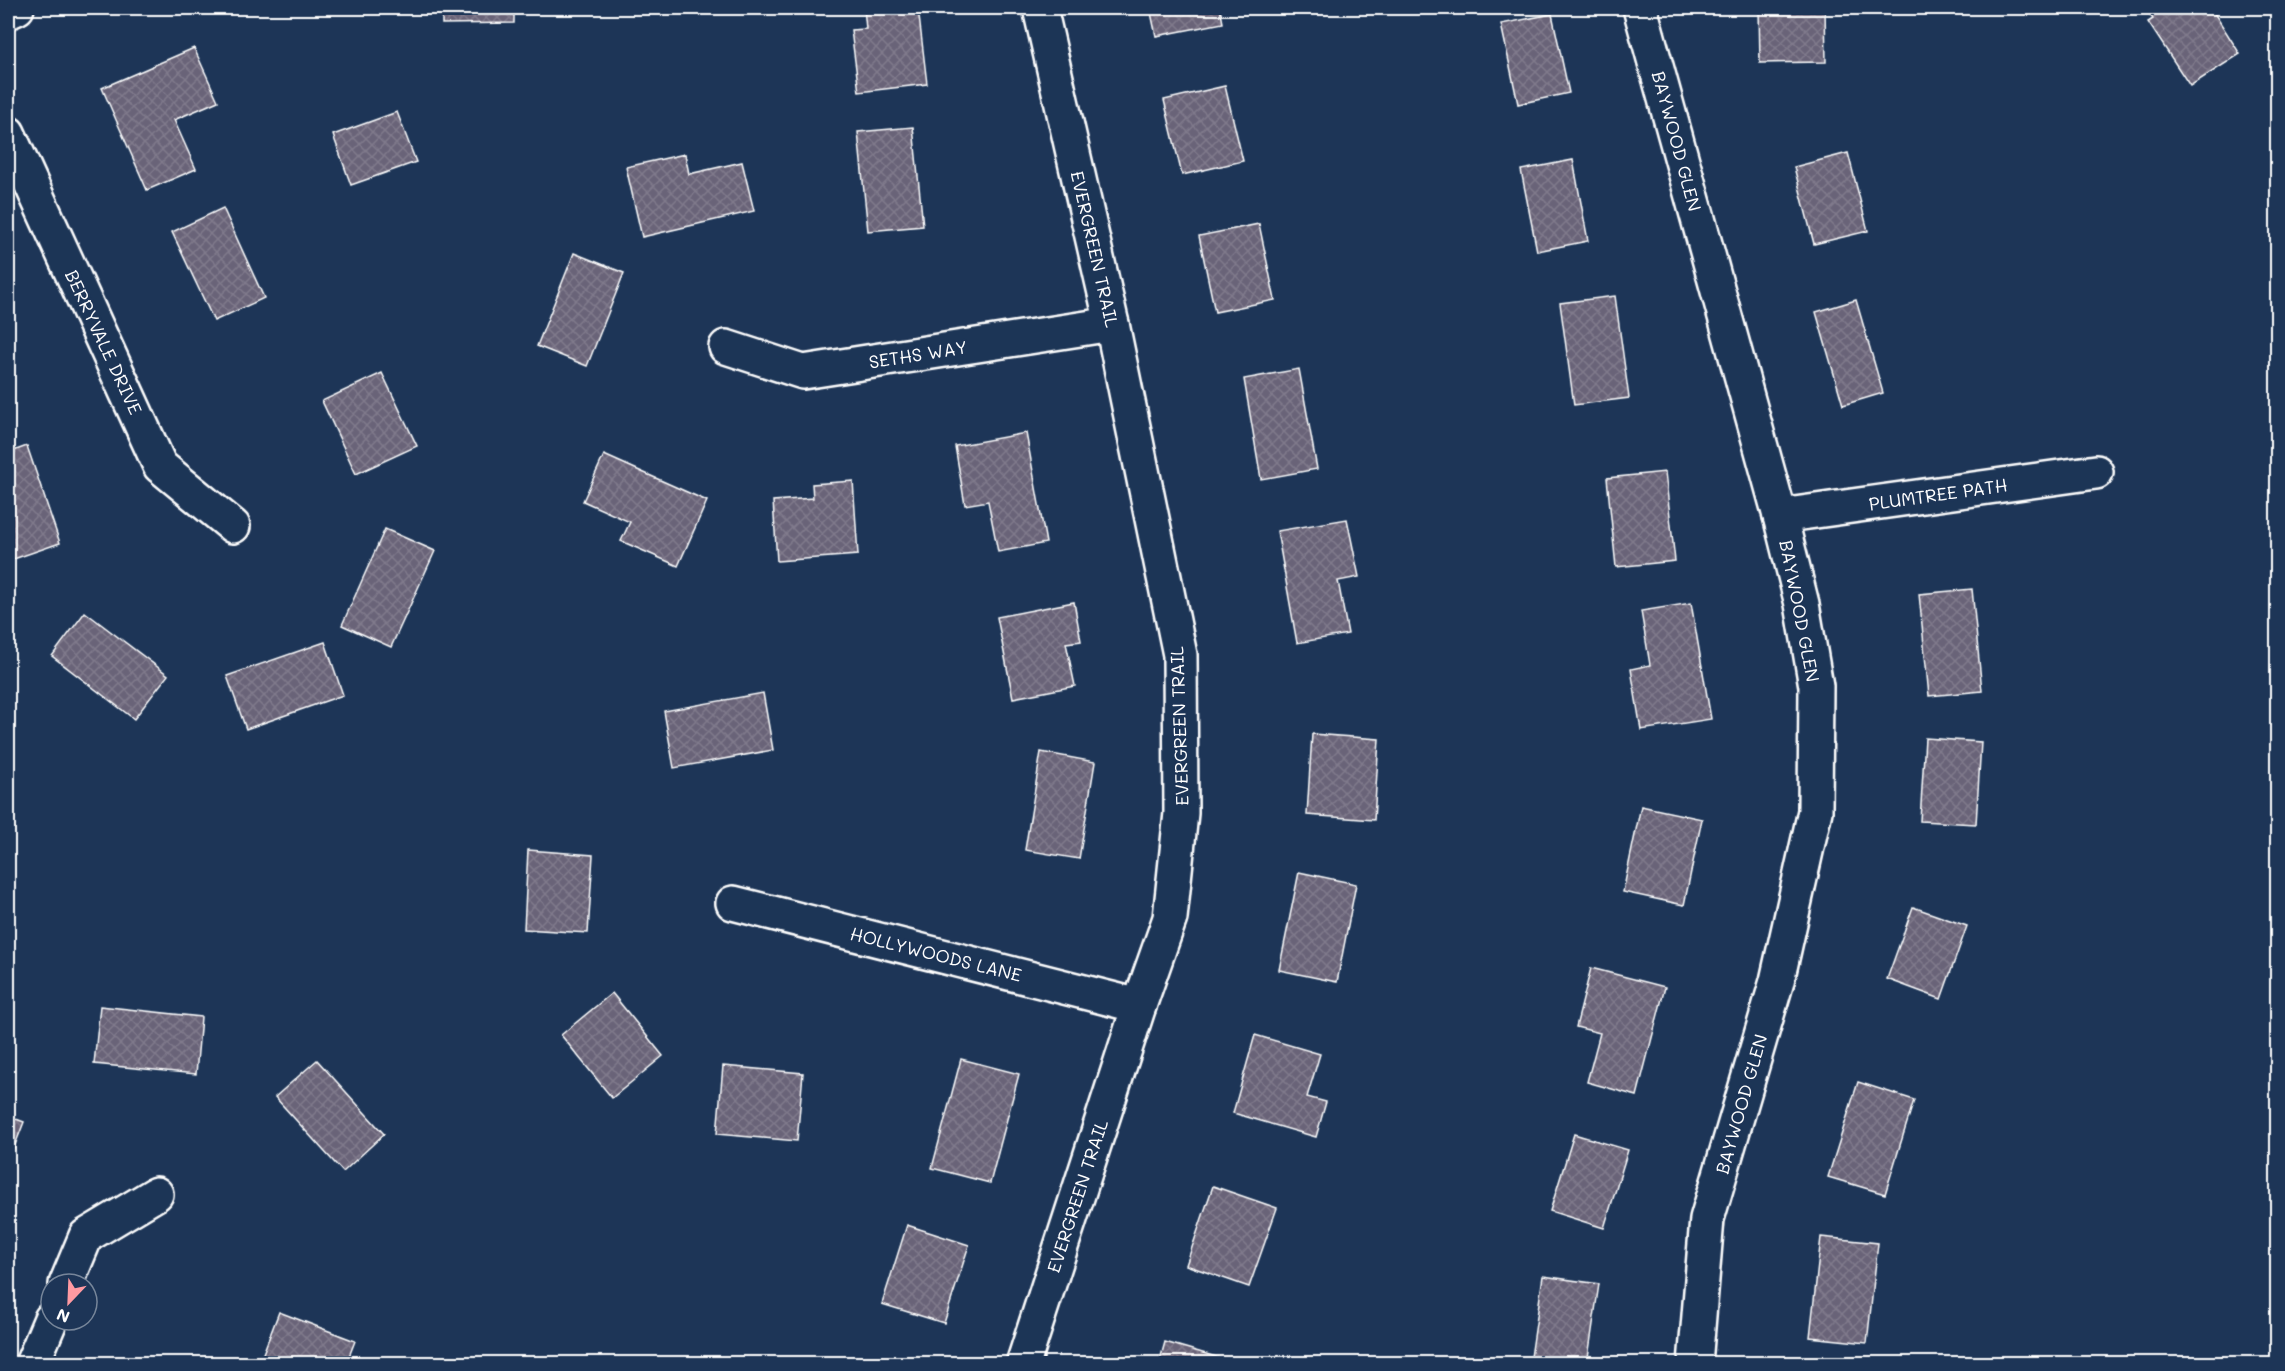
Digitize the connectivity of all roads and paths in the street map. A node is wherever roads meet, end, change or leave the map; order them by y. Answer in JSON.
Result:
{"nodes":[{"id":1,"x":17,"y":8,"type":"edge"},
{"id":2,"x":1040,"y":8,"type":"edge"},
{"id":3,"x":1640,"y":8,"type":"edge"},
{"id":4,"x":8,"y":12,"type":"edge"},
{"id":5,"x":8,"y":133,"type":"edge"},
{"id":6,"x":1112,"y":324,"type":"junction"},
{"id":7,"x":726,"y":347,"type":"dead end"},
{"id":8,"x":2096,"y":472,"type":"dead end"},
{"id":9,"x":1780,"y":516,"type":"junction"},
{"id":10,"x":233,"y":525,"type":"dead end"},
{"id":11,"x":733,"y":903,"type":"dead end"},
{"id":12,"x":1139,"y":1006,"type":"junction"},
{"id":13,"x":156,"y":1194,"type":"dead end"},
{"id":14,"x":71,"y":1272,"type":"edge"},
{"id":15,"x":46,"y":1332,"type":"edge"},
{"id":16,"x":32,"y":1364,"type":"edge"},
{"id":17,"x":1023,"y":1364,"type":"edge"},
{"id":18,"x":1695,"y":1364,"type":"edge"}],
"edges":[{"from":1,"to":4,"type":"street"},
{"from":2,"to":6,"type":"street","name":"EVERGREEN TRAIL"},
{"from":3,"to":9,"type":"street","name":"BAYWOOD GLEN"},
{"from":5,"to":10,"type":"street","name":"BERRYVALE DRIVE"},
{"from":6,"to":7,"type":"street","name":"SETHS WAY"},
{"from":6,"to":12,"type":"street","name":"EVERGREEN TRAIL"},
{"from":8,"to":9,"type":"street","name":"PLUMTREE PATH"},
{"from":9,"to":18,"type":"street","name":"BAYWOOD GLEN"},
{"from":11,"to":12,"type":"street","name":"HOLLYWOODS LANE"},
{"from":12,"to":17,"type":"street","name":"EVERGREEN TRAIL"},
{"from":13,"to":14,"type":"street"},
{"from":15,"to":16,"type":"street"}]}
